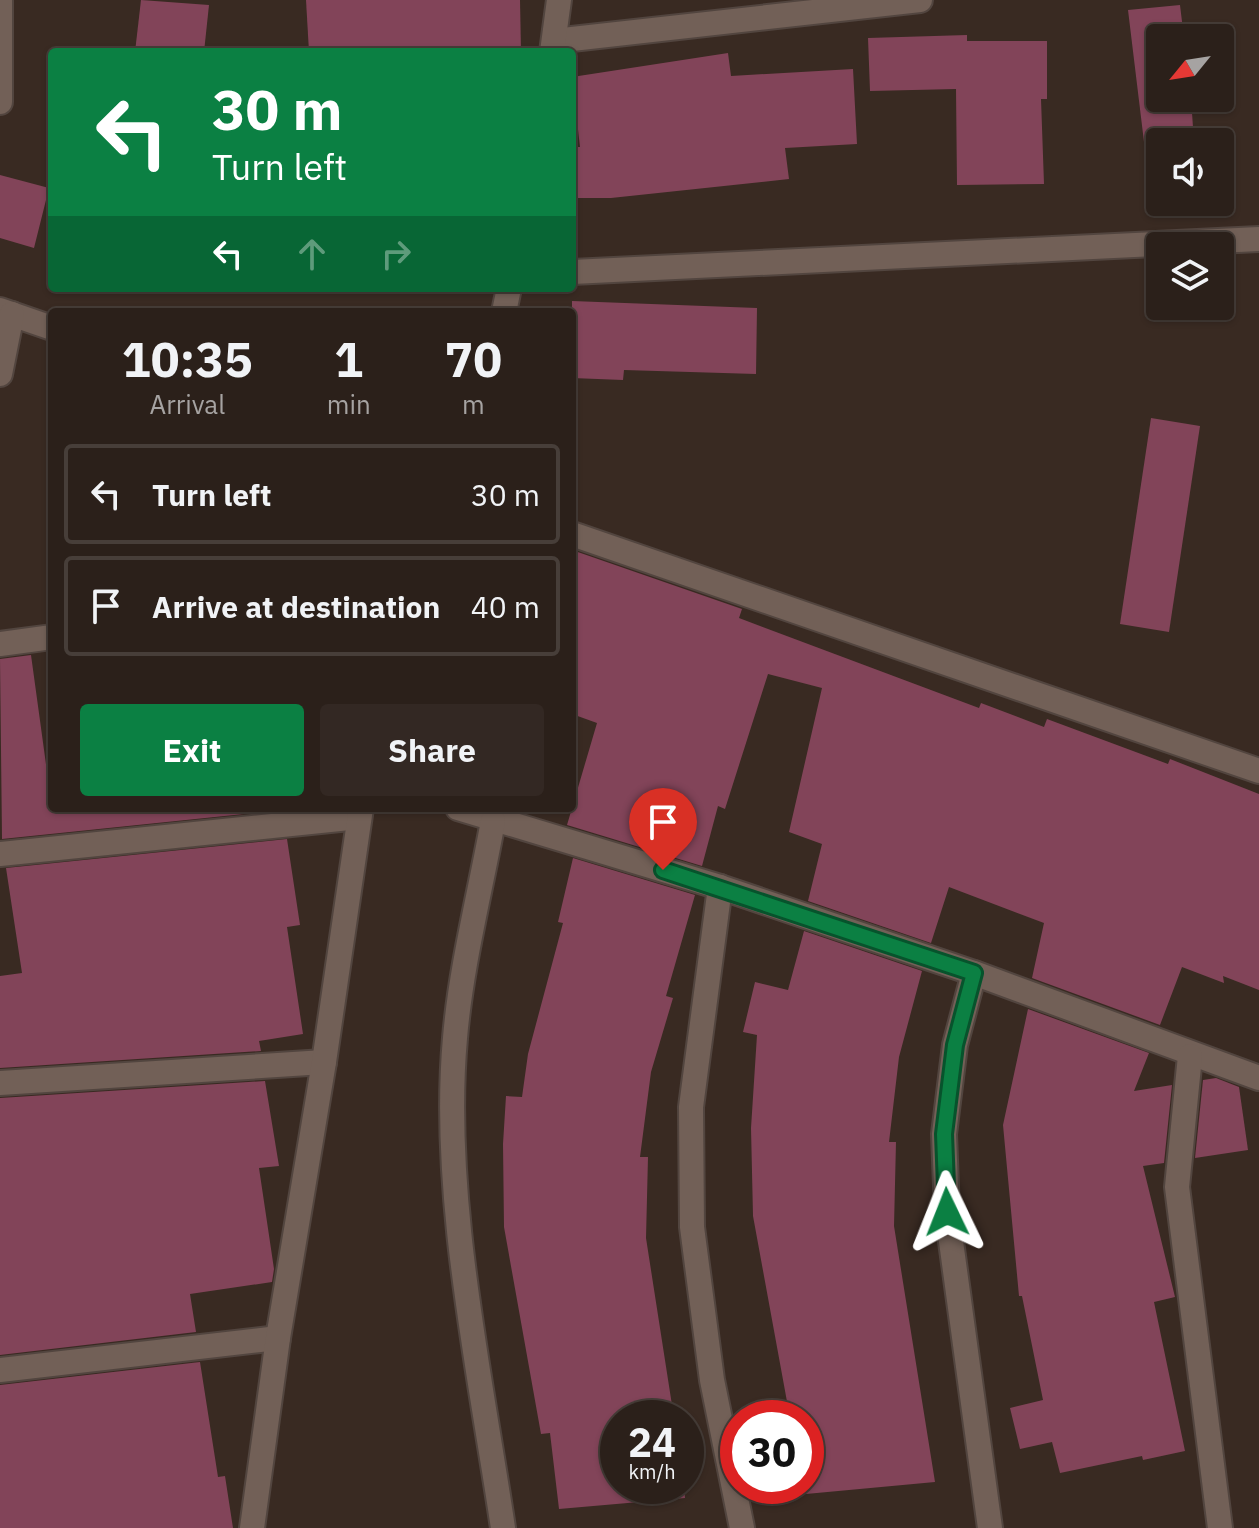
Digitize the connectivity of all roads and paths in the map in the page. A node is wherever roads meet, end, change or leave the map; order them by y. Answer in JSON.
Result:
{"nodes":[{"id":1,"x":0,"y":0,"type":"edge"},
{"id":2,"x":559,"y":0,"type":"edge"},
{"id":3,"x":920,"y":0,"type":"edge"},
{"id":4,"x":553,"y":46,"type":"edge"},
{"id":5,"x":0,"y":102,"type":"edge"},
{"id":6,"x":1259,"y":239,"type":"edge"},
{"id":7,"x":576,"y":272,"type":"edge"},
{"id":8,"x":6,"y":312,"type":"edge"},
{"id":9,"x":48,"y":327,"type":"edge"},
{"id":10,"x":0,"y":374,"type":"edge"},
{"id":11,"x":576,"y":535,"type":"edge"},
{"id":12,"x":48,"y":638,"type":"edge"},
{"id":13,"x":0,"y":644,"type":"edge"},
{"id":14,"x":1259,"y":771,"type":"edge"},
{"id":15,"x":469,"y":812,"type":"edge"},
{"id":16,"x":360,"y":813,"type":"edge"},
{"id":17,"x":493,"y":821,"type":"junction"},
{"id":18,"x":0,"y":854,"type":"edge"},
{"id":19,"x":720,"y":887,"type":"junction"},
{"id":20,"x":974,"y":973,"type":"junction"},
{"id":21,"x":1190,"y":1056,"type":"junction"},
{"id":22,"x":324,"y":1062,"type":"junction"},
{"id":23,"x":1259,"y":1078,"type":"edge"},
{"id":24,"x":0,"y":1083,"type":"edge"},
{"id":25,"x":278,"y":1338,"type":"junction"},
{"id":26,"x":0,"y":1370,"type":"edge"},
{"id":27,"x":252,"y":1528,"type":"edge"},
{"id":28,"x":503,"y":1528,"type":"edge"},
{"id":29,"x":742,"y":1528,"type":"edge"},
{"id":30,"x":990,"y":1528,"type":"edge"},
{"id":31,"x":1220,"y":1528,"type":"edge"}],
"edges":[{"from":1,"to":5,"type":"street"},
{"from":2,"to":4,"type":"street"},
{"from":3,"to":4,"type":"street"},
{"from":6,"to":7,"type":"street"},
{"from":8,"to":9,"type":"street"},
{"from":8,"to":10,"type":"street"},
{"from":11,"to":14,"type":"street"},
{"from":12,"to":13,"type":"street"},
{"from":15,"to":17,"type":"street"},
{"from":16,"to":18,"type":"street"},
{"from":16,"to":22,"type":"street"},
{"from":17,"to":19,"type":"street"},
{"from":17,"to":28,"type":"street"},
{"from":19,"to":20,"type":"street"},
{"from":19,"to":29,"type":"street"},
{"from":20,"to":21,"type":"street"},
{"from":20,"to":30,"type":"street"},
{"from":21,"to":23,"type":"street"},
{"from":21,"to":31,"type":"street"},
{"from":22,"to":24,"type":"street"},
{"from":22,"to":25,"type":"street"},
{"from":25,"to":26,"type":"street"},
{"from":25,"to":27,"type":"street"}]}
